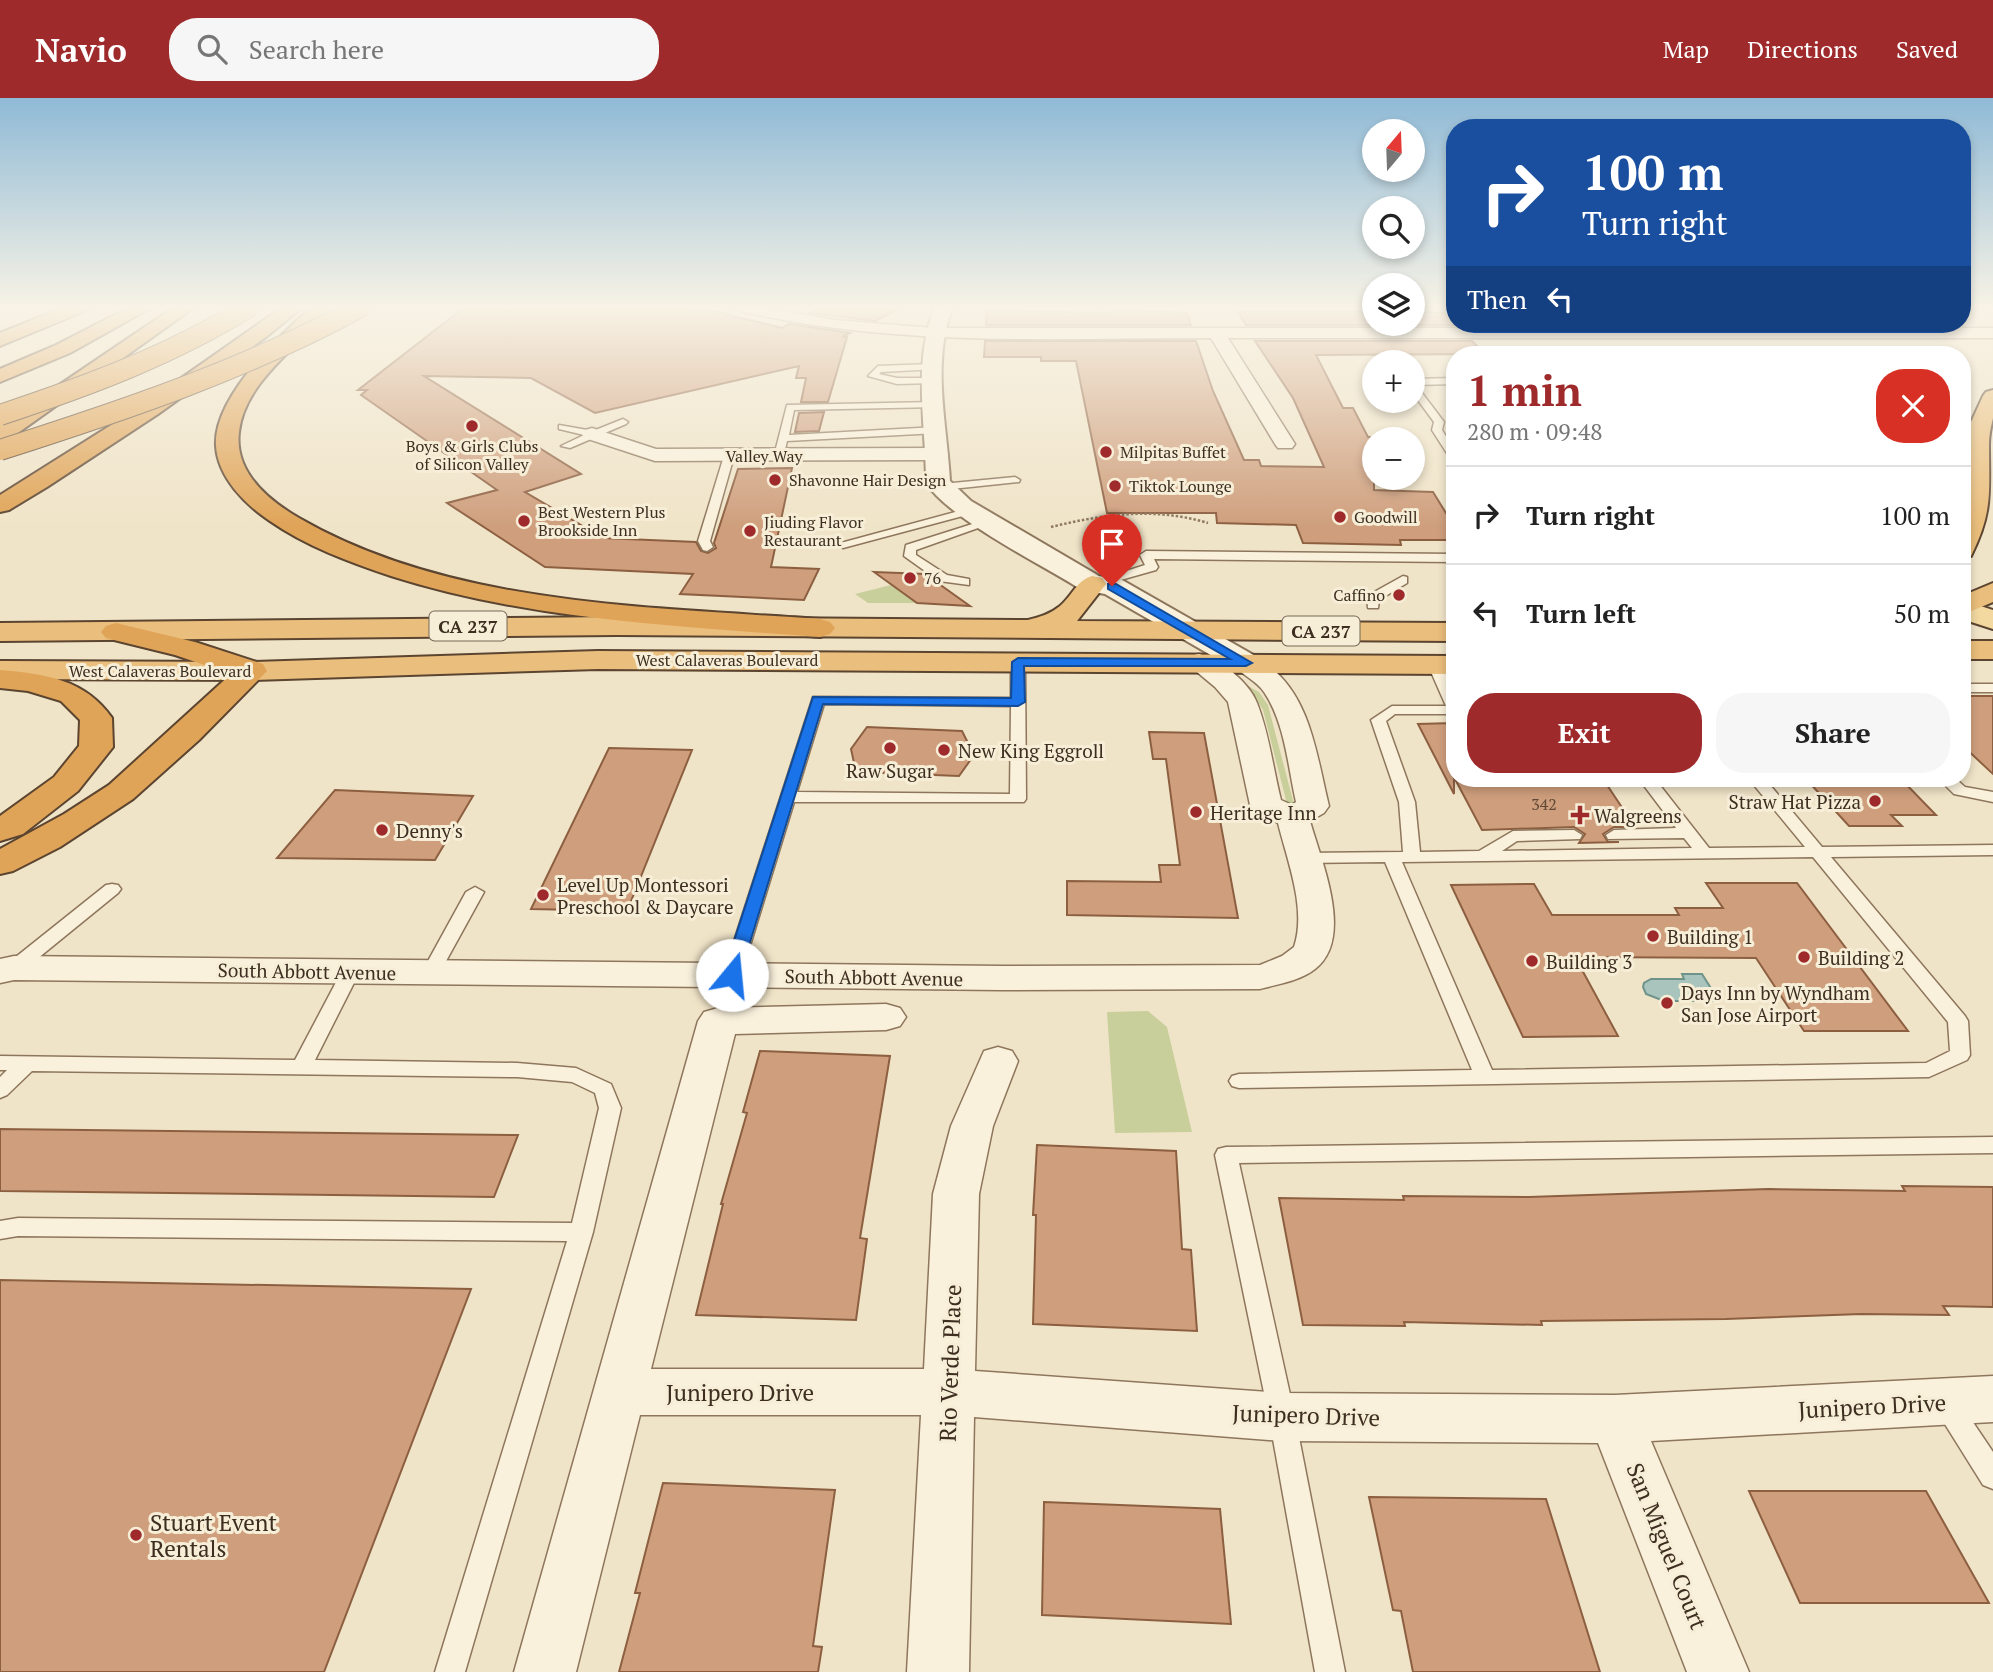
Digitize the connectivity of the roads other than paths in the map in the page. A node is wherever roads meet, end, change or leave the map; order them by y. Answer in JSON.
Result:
{"nodes":[{"id":1,"x":73,"y":379,"type":"edge"},
{"id":2,"x":81,"y":379,"type":"edge"},
{"id":3,"x":96,"y":379,"type":"edge"},
{"id":4,"x":195,"y":379,"type":"edge"},
{"id":5,"x":205,"y":379,"type":"edge"},
{"id":6,"x":256,"y":379,"type":"edge"},
{"id":7,"x":933,"y":379,"type":"edge"},
{"id":8,"x":1245,"y":379,"type":"edge"},
{"id":9,"x":1446,"y":381,"type":"edge"},
{"id":10,"x":1425,"y":382,"type":"edge"},
{"id":11,"x":1425,"y":399,"type":"edge"},
{"id":12,"x":1992,"y":402,"type":"edge"},
{"id":13,"x":935,"y":405,"type":"junction"},
{"id":14,"x":0,"y":407,"type":"edge"},
{"id":15,"x":0,"y":415,"type":"edge"},
{"id":16,"x":870,"y":419,"type":"junction"},
{"id":17,"x":623,"y":422,"type":"dead end"},
{"id":18,"x":563,"y":428,"type":"dead end"},
{"id":19,"x":1978,"y":429,"type":"edge"},
{"id":20,"x":937,"y":430,"type":"junction"},
{"id":21,"x":592,"y":434,"type":"junction"},
{"id":22,"x":0,"y":435,"type":"edge"},
{"id":23,"x":1285,"y":444,"type":"dead end"},
{"id":24,"x":1446,"y":444,"type":"edge"},
{"id":25,"x":566,"y":446,"type":"dead end"},
{"id":26,"x":781,"y":447,"type":"junction"},
{"id":27,"x":0,"y":450,"type":"edge"},
{"id":28,"x":939,"y":454,"type":"junction"},
{"id":29,"x":872,"y":455,"type":"junction"},
{"id":30,"x":729,"y":456,"type":"junction"},
{"id":31,"x":55,"y":472,"type":"junction"},
{"id":32,"x":1972,"y":472,"type":"edge"},
{"id":33,"x":1015,"y":480,"type":"dead end"},
{"id":34,"x":942,"y":487,"type":"junction"},
{"id":35,"x":0,"y":505,"type":"edge"},
{"id":36,"x":0,"y":511,"type":"edge"},
{"id":37,"x":979,"y":516,"type":"junction"},
{"id":38,"x":1971,"y":540,"type":"edge"},
{"id":39,"x":843,"y":544,"type":"dead end"},
{"id":40,"x":707,"y":547,"type":"dead end"},
{"id":41,"x":1446,"y":558,"type":"edge"},
{"id":42,"x":1403,"y":580,"type":"dead end"},
{"id":43,"x":965,"y":582,"type":"dead end"},
{"id":44,"x":1092,"y":584,"type":"junction"},
{"id":45,"x":1373,"y":605,"type":"dead end"},
{"id":46,"x":1032,"y":627,"type":"junction"},
{"id":47,"x":820,"y":628,"type":"junction"},
{"id":48,"x":1151,"y":629,"type":"junction"},
{"id":49,"x":1187,"y":629,"type":"junction"},
{"id":50,"x":0,"y":632,"type":"edge"},
{"id":51,"x":116,"y":632,"type":"junction"},
{"id":52,"x":1446,"y":632,"type":"edge"},
{"id":53,"x":1971,"y":650,"type":"edge"},
{"id":54,"x":1993,"y":650,"type":"edge"},
{"id":55,"x":1018,"y":662,"type":"junction"},
{"id":56,"x":1199,"y":662,"type":"junction"},
{"id":57,"x":1246,"y":663,"type":"junction"},
{"id":58,"x":1444,"y":665,"type":"edge"},
{"id":59,"x":0,"y":670,"type":"edge"},
{"id":60,"x":251,"y":671,"type":"junction"},
{"id":61,"x":0,"y":680,"type":"edge"},
{"id":62,"x":1971,"y":688,"type":"edge"},
{"id":63,"x":1993,"y":688,"type":"edge"},
{"id":64,"x":1018,"y":702,"type":"junction"},
{"id":65,"x":1446,"y":709,"type":"edge"},
{"id":66,"x":1653,"y":787,"type":"edge"},
{"id":67,"x":1764,"y":787,"type":"edge"},
{"id":68,"x":1956,"y":787,"type":"edge"},
{"id":69,"x":787,"y":797,"type":"junction"},
{"id":70,"x":1993,"y":797,"type":"edge"},
{"id":71,"x":1293,"y":818,"type":"junction"},
{"id":72,"x":0,"y":830,"type":"edge"},
{"id":73,"x":1689,"y":833,"type":"junction"},
{"id":74,"x":1574,"y":835,"type":"dead end"},
{"id":75,"x":1614,"y":835,"type":"dead end"},
{"id":76,"x":1993,"y":850,"type":"edge"},
{"id":77,"x":1819,"y":852,"type":"junction"},
{"id":78,"x":1704,"y":853,"type":"junction"},
{"id":79,"x":1485,"y":855,"type":"junction"},
{"id":80,"x":1391,"y":856,"type":"junction"},
{"id":81,"x":1412,"y":856,"type":"junction"},
{"id":82,"x":1302,"y":858,"type":"junction"},
{"id":83,"x":0,"y":863,"type":"edge"},
{"id":84,"x":112,"y":889,"type":"dead end"},
{"id":85,"x":475,"y":892,"type":"dead end"},
{"id":86,"x":7,"y":969,"type":"edge"},
{"id":87,"x":351,"y":971,"type":"junction"},
{"id":88,"x":431,"y":972,"type":"junction"},
{"id":89,"x":732,"y":975,"type":"junction"},
{"id":90,"x":886,"y":1017,"type":"dead end"},
{"id":91,"x":998,"y":1061,"type":"dead end"},
{"id":92,"x":0,"y":1063,"type":"edge"},
{"id":93,"x":27,"y":1063,"type":"junction"},
{"id":94,"x":302,"y":1066,"type":"junction"},
{"id":95,"x":1486,"y":1077,"type":"junction"},
{"id":96,"x":1239,"y":1081,"type":"dead end"},
{"id":97,"x":0,"y":1090,"type":"edge"},
{"id":98,"x":1993,"y":1145,"type":"edge"},
{"id":99,"x":0,"y":1230,"type":"edge"},
{"id":100,"x":581,"y":1232,"type":"junction"},
{"id":101,"x":619,"y":1392,"type":"junction"},
{"id":102,"x":950,"y":1392,"type":"junction"},
{"id":103,"x":1969,"y":1401,"type":"edge"},
{"id":104,"x":1282,"y":1417,"type":"junction"},
{"id":105,"x":1615,"y":1419,"type":"junction"},
{"id":106,"x":1993,"y":1476,"type":"edge"},
{"id":107,"x":450,"y":1672,"type":"edge"},
{"id":108,"x":545,"y":1672,"type":"edge"},
{"id":109,"x":938,"y":1672,"type":"edge"},
{"id":110,"x":1330,"y":1672,"type":"edge"},
{"id":111,"x":1718,"y":1672,"type":"edge"}],
"edges":[{"from":1,"to":14,"type":"highway"},
{"from":2,"to":22,"type":"highway"},
{"from":3,"to":15,"type":"highway","bridge":true},
{"from":4,"to":31,"type":"highway"},
{"from":5,"to":27,"type":"highway","bridge":true},
{"from":6,"to":47,"type":"highway"},
{"from":7,"to":13,"type":"street"},
{"from":8,"to":23,"type":"street"},
{"from":9,"to":10,"type":"lane"},
{"from":11,"to":24,"type":"lane"},
{"from":12,"to":19,"type":"highway"},
{"from":13,"to":16,"type":"lane"},
{"from":13,"to":20,"type":"street"},
{"from":16,"to":20,"type":"lane"},
{"from":16,"to":26,"type":"lane"},
{"from":16,"to":26,"type":"lane"},
{"from":16,"to":29,"type":"lane"},
{"from":17,"to":21,"type":"lane"},
{"from":18,"to":21,"type":"lane"},
{"from":19,"to":32,"type":"highway"},
{"from":20,"to":28,"type":"street"},
{"from":21,"to":25,"type":"lane"},
{"from":21,"to":30,"type":"street","name":"Valley Way"},
{"from":26,"to":29,"type":"street","name":"Valley Way"},
{"from":26,"to":30,"type":"street","name":"Valley Way"},
{"from":28,"to":29,"type":"street","name":"Valley Way"},
{"from":28,"to":34,"type":"street"},
{"from":30,"to":40,"type":"lane"},
{"from":31,"to":35,"type":"highway"},
{"from":31,"to":36,"type":"highway"},
{"from":32,"to":38,"type":"highway"},
{"from":33,"to":34,"type":"lane"},
{"from":34,"to":37,"type":"street"},
{"from":37,"to":39,"type":"lane"},
{"from":37,"to":43,"type":"lane"},
{"from":37,"to":44,"type":"street"},
{"from":41,"to":44,"type":"lane"},
{"from":42,"to":45,"type":"lane"},
{"from":44,"to":46,"type":"highway"},
{"from":44,"to":48,"type":"street"},
{"from":44,"to":49,"type":"street"},
{"from":46,"to":47,"type":"highway","name":"West Calaveras Boulevard","number":"CA 237"},
{"from":46,"to":48,"type":"highway","name":"West Calaveras Boulevard","number":"CA 237"},
{"from":47,"to":51,"type":"highway","name":"West Calaveras Boulevard","number":"CA 237"},
{"from":48,"to":49,"type":"highway","name":"West Calaveras Boulevard","number":"CA 237"},
{"from":48,"to":56,"type":"street"},
{"from":49,"to":52,"type":"highway","name":"West Calaveras Boulevard","number":"CA 237"},
{"from":49,"to":57,"type":"street"},
{"from":50,"to":51,"type":"highway","name":"West Calaveras Boulevard","number":"CA 237"},
{"from":51,"to":60,"type":"highway"},
{"from":53,"to":54,"type":"highway"},
{"from":55,"to":56,"type":"highway","name":"West Calaveras Boulevard","number":"CA 237"},
{"from":55,"to":60,"type":"highway","name":"West Calaveras Boulevard","number":"CA 237"},
{"from":55,"to":64,"type":"lane"},
{"from":56,"to":57,"type":"highway","name":"West Calaveras Boulevard","number":"CA 237"},
{"from":56,"to":71,"type":"street"},
{"from":57,"to":58,"type":"highway","name":"West Calaveras Boulevard","number":"CA 237"},
{"from":57,"to":71,"type":"street"},
{"from":59,"to":60,"type":"highway","name":"West Calaveras Boulevard","number":"CA 237"},
{"from":60,"to":83,"type":"highway"},
{"from":61,"to":72,"type":"highway"},
{"from":62,"to":63,"type":"lane"},
{"from":64,"to":69,"type":"lane"},
{"from":64,"to":69,"type":"lane"},
{"from":65,"to":81,"type":"lane"},
{"from":66,"to":73,"type":"lane"},
{"from":67,"to":77,"type":"lane"},
{"from":68,"to":70,"type":"lane"},
{"from":69,"to":89,"type":"lane"},
{"from":71,"to":82,"type":"street","name":"South Abbott Avenue"},
{"from":73,"to":75,"type":"lane"},
{"from":73,"to":78,"type":"lane"},
{"from":74,"to":79,"type":"lane"},
{"from":76,"to":77,"type":"lane"},
{"from":77,"to":78,"type":"lane"},
{"from":77,"to":95,"type":"lane"},
{"from":78,"to":79,"type":"lane"},
{"from":79,"to":81,"type":"lane"},
{"from":80,"to":81,"type":"lane"},
{"from":80,"to":82,"type":"lane"},
{"from":80,"to":95,"type":"lane"},
{"from":82,"to":89,"type":"street","name":"South Abbott Avenue"},
{"from":84,"to":86,"type":"lane"},
{"from":85,"to":88,"type":"lane"},
{"from":86,"to":87,"type":"street","name":"South Abbott Avenue"},
{"from":87,"to":88,"type":"street","name":"South Abbott Avenue"},
{"from":87,"to":94,"type":"lane"},
{"from":88,"to":89,"type":"street","name":"South Abbott Avenue"},
{"from":90,"to":101,"type":"street"},
{"from":91,"to":102,"type":"street","name":"Rio Verde Place"},
{"from":92,"to":93,"type":"lane"},
{"from":93,"to":94,"type":"lane"},
{"from":93,"to":97,"type":"lane"},
{"from":94,"to":100,"type":"lane"},
{"from":95,"to":96,"type":"lane"},
{"from":98,"to":104,"type":"lane"},
{"from":99,"to":100,"type":"lane"},
{"from":100,"to":107,"type":"lane"},
{"from":101,"to":102,"type":"street","name":"Junipero Drive"},
{"from":101,"to":108,"type":"street"},
{"from":102,"to":104,"type":"street","name":"Junipero Drive"},
{"from":102,"to":109,"type":"street","name":"Rio Verde Place"},
{"from":103,"to":105,"type":"street","name":"Junipero Drive"},
{"from":103,"to":106,"type":"lane"},
{"from":104,"to":105,"type":"street","name":"Junipero Drive"},
{"from":104,"to":110,"type":"lane"},
{"from":105,"to":111,"type":"street","name":"San Miguel Court"}]}
